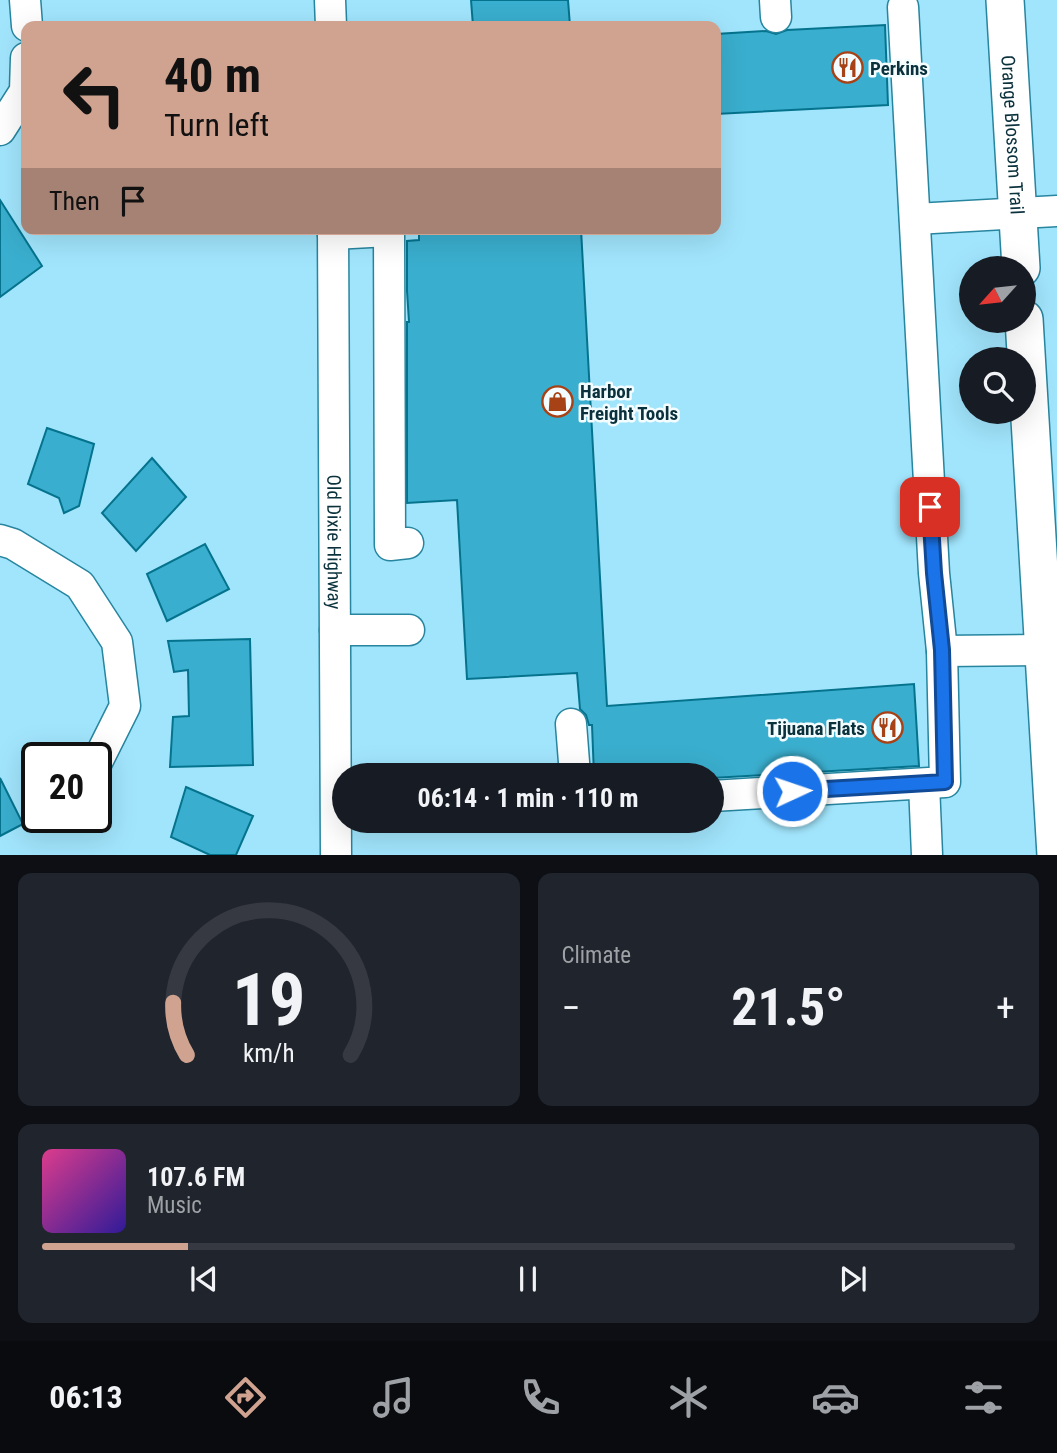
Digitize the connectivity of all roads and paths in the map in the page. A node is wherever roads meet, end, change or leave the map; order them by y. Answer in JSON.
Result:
{"nodes":[{"id":1,"x":25,"y":0,"type":"edge"},
{"id":2,"x":330,"y":0,"type":"edge"},
{"id":3,"x":1005,"y":0,"type":"edge"},
{"id":4,"x":903,"y":6,"type":"dead end"},
{"id":5,"x":27,"y":21,"type":"edge"},
{"id":6,"x":331,"y":21,"type":"edge"},
{"id":7,"x":21,"y":97,"type":"edge"},
{"id":8,"x":0,"y":130,"type":"edge"},
{"id":9,"x":1057,"y":211,"type":"edge"},
{"id":10,"x":1017,"y":214,"type":"junction"},
{"id":11,"x":915,"y":219,"type":"junction"},
{"id":12,"x":333,"y":235,"type":"edge"},
{"id":13,"x":389,"y":235,"type":"edge"},
{"id":14,"x":1020,"y":256,"type":"edge"},
{"id":15,"x":1025,"y":333,"type":"edge"},
{"id":16,"x":0,"y":540,"type":"edge"},
{"id":17,"x":408,"y":543,"type":"dead end"},
{"id":18,"x":335,"y":630,"type":"junction"},
{"id":19,"x":409,"y":630,"type":"dead end"},
{"id":20,"x":942,"y":650,"type":"junction"},
{"id":21,"x":1044,"y":650,"type":"junction"},
{"id":22,"x":572,"y":723,"type":"dead end"},
{"id":23,"x":107,"y":742,"type":"edge"},
{"id":24,"x":574,"y":763,"type":"edge"},
{"id":25,"x":924,"y":784,"type":"junction"},
{"id":26,"x":724,"y":795,"type":"edge"},
{"id":27,"x":337,"y":855,"type":"edge"},
{"id":28,"x":927,"y":855,"type":"edge"},
{"id":29,"x":1056,"y":855,"type":"edge"}],
"edges":[{"from":1,"to":5,"type":"street"},
{"from":2,"to":6,"type":"street"},
{"from":3,"to":10,"type":"main road","name":"Orange Blossom Trail"},
{"from":4,"to":11,"type":"street"},
{"from":7,"to":8,"type":"street"},
{"from":9,"to":10,"type":"street"},
{"from":10,"to":11,"type":"street"},
{"from":10,"to":14,"type":"main road","name":"Orange Blossom Trail"},
{"from":11,"to":20,"type":"street"},
{"from":12,"to":18,"type":"street","name":"Old Dixie Highway"},
{"from":13,"to":17,"type":"street"},
{"from":15,"to":21,"type":"main road"},
{"from":16,"to":23,"type":"street"},
{"from":18,"to":19,"type":"street"},
{"from":18,"to":27,"type":"street","name":"Old Dixie Highway"},
{"from":20,"to":21,"type":"street"},
{"from":20,"to":25,"type":"street"},
{"from":21,"to":29,"type":"main road"},
{"from":22,"to":24,"type":"street"},
{"from":25,"to":26,"type":"street"},
{"from":25,"to":28,"type":"street"}]}
